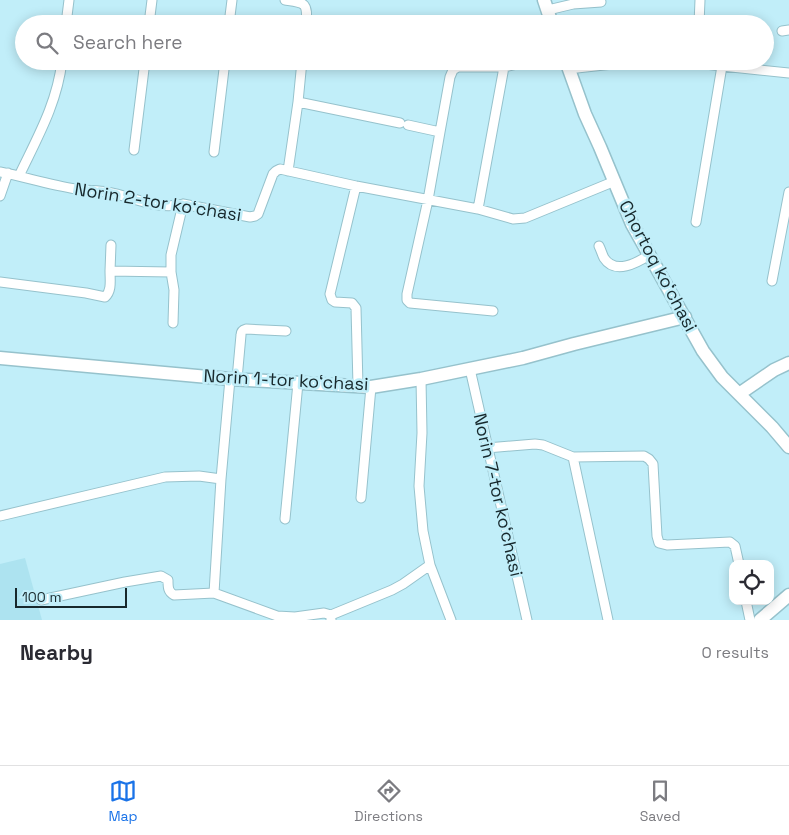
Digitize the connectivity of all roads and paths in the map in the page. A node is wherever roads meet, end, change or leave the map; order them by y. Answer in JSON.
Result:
{"nodes":[{"id":1,"x":69,"y":0,"type":"edge"},
{"id":2,"x":152,"y":0,"type":"edge"},
{"id":3,"x":232,"y":0,"type":"edge"},
{"id":4,"x":285,"y":0,"type":"edge"},
{"id":5,"x":700,"y":0,"type":"edge"},
{"id":6,"x":296,"y":1,"type":"edge"},
{"id":7,"x":601,"y":2,"type":"dead end"},
{"id":8,"x":546,"y":5,"type":"edge"},
{"id":9,"x":67,"y":15,"type":"edge"},
{"id":10,"x":150,"y":15,"type":"edge"},
{"id":11,"x":230,"y":15,"type":"edge"},
{"id":12,"x":307,"y":15,"type":"edge"},
{"id":13,"x":699,"y":15,"type":"edge"},
{"id":14,"x":60,"y":70,"type":"edge"},
{"id":15,"x":144,"y":70,"type":"edge"},
{"id":16,"x":224,"y":70,"type":"edge"},
{"id":17,"x":301,"y":70,"type":"edge"},
{"id":18,"x":453,"y":70,"type":"edge"},
{"id":19,"x":503,"y":70,"type":"edge"},
{"id":20,"x":569,"y":70,"type":"edge"},
{"id":21,"x":721,"y":70,"type":"edge"},
{"id":22,"x":760,"y":70,"type":"edge"},
{"id":23,"x":789,"y":73,"type":"edge"},
{"id":24,"x":298,"y":102,"type":"junction"},
{"id":25,"x":440,"y":132,"type":"junction"},
{"id":26,"x":134,"y":150,"type":"dead end"},
{"id":27,"x":214,"y":152,"type":"dead end"},
{"id":28,"x":288,"y":171,"type":"junction"},
{"id":29,"x":4,"y":172,"type":"edge"},
{"id":30,"x":19,"y":176,"type":"junction"},
{"id":31,"x":615,"y":182,"type":"junction"},
{"id":32,"x":356,"y":186,"type":"junction"},
{"id":33,"x":789,"y":192,"type":"edge"},
{"id":34,"x":0,"y":196,"type":"edge"},
{"id":35,"x":428,"y":200,"type":"junction"},
{"id":36,"x":183,"y":204,"type":"junction"},
{"id":37,"x":478,"y":209,"type":"junction"},
{"id":38,"x":696,"y":222,"type":"dead end"},
{"id":39,"x":111,"y":245,"type":"dead end"},
{"id":40,"x":600,"y":246,"type":"dead end"},
{"id":41,"x":649,"y":255,"type":"junction"},
{"id":42,"x":110,"y":271,"type":"junction"},
{"id":43,"x":171,"y":272,"type":"junction"},
{"id":44,"x":772,"y":281,"type":"dead end"},
{"id":45,"x":0,"y":282,"type":"edge"},
{"id":46,"x":493,"y":311,"type":"dead end"},
{"id":47,"x":685,"y":317,"type":"junction"},
{"id":48,"x":173,"y":323,"type":"dead end"},
{"id":49,"x":286,"y":331,"type":"dead end"},
{"id":50,"x":0,"y":358,"type":"edge"},
{"id":51,"x":789,"y":363,"type":"edge"},
{"id":52,"x":470,"y":369,"type":"junction"},
{"id":53,"x":234,"y":379,"type":"junction"},
{"id":54,"x":421,"y":379,"type":"junction"},
{"id":55,"x":298,"y":383,"type":"junction"},
{"id":56,"x":358,"y":386,"type":"junction"},
{"id":57,"x":371,"y":386,"type":"junction"},
{"id":58,"x":739,"y":394,"type":"junction"},
{"id":59,"x":788,"y":444,"type":"edge"},
{"id":60,"x":487,"y":448,"type":"junction"},
{"id":61,"x":573,"y":457,"type":"junction"},
{"id":62,"x":221,"y":479,"type":"junction"},
{"id":63,"x":361,"y":498,"type":"dead end"},
{"id":64,"x":0,"y":516,"type":"edge"},
{"id":65,"x":285,"y":519,"type":"dead end"},
{"id":66,"x":737,"y":560,"type":"edge"},
{"id":67,"x":430,"y":566,"type":"junction"},
{"id":68,"x":214,"y":593,"type":"junction"},
{"id":69,"x":789,"y":595,"type":"edge"},
{"id":70,"x":41,"y":600,"type":"dead end"},
{"id":71,"x":747,"y":605,"type":"edge"},
{"id":72,"x":331,"y":618,"type":"edge"},
{"id":73,"x":450,"y":620,"type":"edge"},
{"id":74,"x":527,"y":620,"type":"edge"},
{"id":75,"x":608,"y":620,"type":"edge"},
{"id":76,"x":750,"y":620,"type":"edge"},
{"id":77,"x":760,"y":620,"type":"edge"}],
"edges":[{"from":1,"to":9,"type":"street"},
{"from":2,"to":10,"type":"street"},
{"from":3,"to":11,"type":"street"},
{"from":4,"to":6,"type":"street"},
{"from":5,"to":13,"type":"street"},
{"from":6,"to":12,"type":"street"},
{"from":7,"to":8,"type":"street"},
{"from":14,"to":30,"type":"street"},
{"from":15,"to":26,"type":"street"},
{"from":16,"to":27,"type":"street"},
{"from":17,"to":24,"type":"street"},
{"from":18,"to":25,"type":"street"},
{"from":19,"to":37,"type":"street"},
{"from":20,"to":31,"type":"street","name":"Chortoq koʻchasi"},
{"from":21,"to":38,"type":"street"},
{"from":22,"to":23,"type":"street"},
{"from":24,"to":25,"type":"street"},
{"from":24,"to":28,"type":"street"},
{"from":25,"to":35,"type":"street"},
{"from":28,"to":32,"type":"street"},
{"from":28,"to":36,"type":"street","name":"Norin 2-tor koʻchasi"},
{"from":29,"to":30,"type":"street","name":"Norin 2-tor koʻchasi"},
{"from":29,"to":34,"type":"street"},
{"from":30,"to":36,"type":"street","name":"Norin 2-tor koʻchasi"},
{"from":31,"to":37,"type":"street"},
{"from":31,"to":41,"type":"street","name":"Chortoq koʻchasi"},
{"from":32,"to":35,"type":"street"},
{"from":32,"to":56,"type":"street"},
{"from":33,"to":44,"type":"street"},
{"from":35,"to":37,"type":"street"},
{"from":35,"to":46,"type":"street"},
{"from":36,"to":43,"type":"street"},
{"from":39,"to":42,"type":"street"},
{"from":40,"to":41,"type":"street"},
{"from":41,"to":47,"type":"street","name":"Chortoq koʻchasi"},
{"from":42,"to":43,"type":"street"},
{"from":42,"to":45,"type":"street"},
{"from":43,"to":48,"type":"street"},
{"from":47,"to":52,"type":"street","name":"Norin 1-tor koʻchasi"},
{"from":47,"to":58,"type":"street","name":"Chortoq koʻchasi"},
{"from":49,"to":53,"type":"street"},
{"from":50,"to":53,"type":"street","name":"Norin 1-tor koʻchasi"},
{"from":51,"to":58,"type":"street"},
{"from":52,"to":54,"type":"street","name":"Norin 1-tor koʻchasi"},
{"from":52,"to":60,"type":"street","name":"Norin 7-tor koʻchasi"},
{"from":53,"to":55,"type":"street","name":"Norin 1-tor koʻchasi"},
{"from":53,"to":62,"type":"street"},
{"from":54,"to":57,"type":"street","name":"Norin 1-tor koʻchasi"},
{"from":54,"to":67,"type":"street"},
{"from":55,"to":56,"type":"street","name":"Norin 1-tor koʻchasi"},
{"from":55,"to":65,"type":"street"},
{"from":56,"to":57,"type":"street","name":"Norin 1-tor koʻchasi"},
{"from":57,"to":63,"type":"street"},
{"from":58,"to":59,"type":"street","name":"Chortoq koʻchasi"},
{"from":60,"to":61,"type":"street"},
{"from":60,"to":74,"type":"street","name":"Norin 7-tor koʻchasi"},
{"from":61,"to":66,"type":"street"},
{"from":61,"to":75,"type":"street"},
{"from":62,"to":64,"type":"street"},
{"from":62,"to":68,"type":"street"},
{"from":67,"to":72,"type":"street"},
{"from":67,"to":73,"type":"street"},
{"from":68,"to":70,"type":"street"},
{"from":68,"to":72,"type":"street"},
{"from":69,"to":77,"type":"street"},
{"from":71,"to":76,"type":"street"}]}
